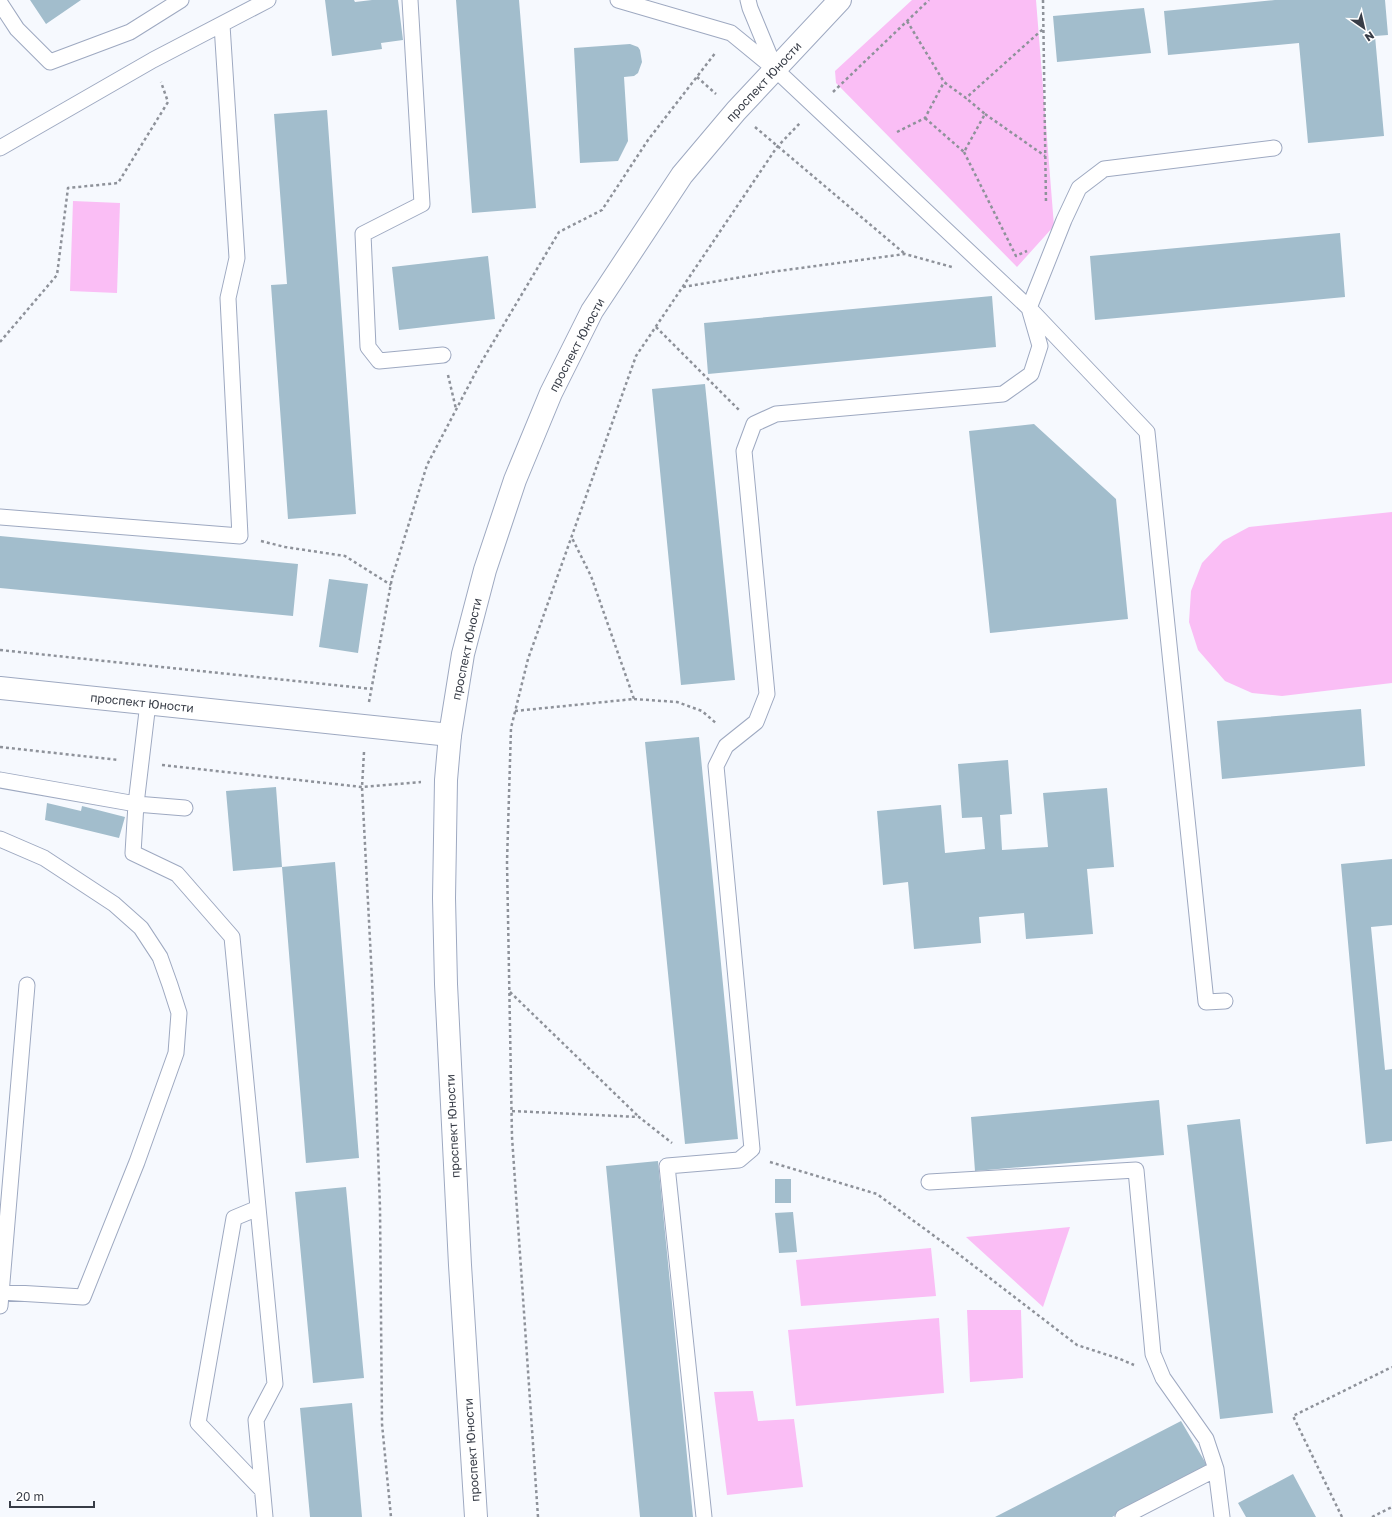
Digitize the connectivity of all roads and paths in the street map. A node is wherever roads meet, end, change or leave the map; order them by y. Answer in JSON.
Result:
{"nodes":[{"id":1,"x":181,"y":0,"type":"edge"},
{"id":2,"x":268,"y":0,"type":"edge"},
{"id":3,"x":410,"y":0,"type":"edge"},
{"id":4,"x":618,"y":0,"type":"edge"},
{"id":5,"x":748,"y":0,"type":"edge"},
{"id":6,"x":840,"y":0,"type":"edge"},
{"id":7,"x":929,"y":0,"type":"edge"},
{"id":8,"x":1043,"y":0,"type":"edge"},
{"id":9,"x":0,"y":3,"type":"edge"},
{"id":10,"x":907,"y":21,"type":"junction"},
{"id":11,"x":222,"y":25,"type":"junction"},
{"id":12,"x":1043,"y":28,"type":"junction"},
{"id":13,"x":153,"y":60,"type":"junction"},
{"id":14,"x":775,"y":69,"type":"junction"},
{"id":15,"x":944,"y":82,"type":"junction"},
{"id":16,"x":966,"y":98,"type":"junction"},
{"id":17,"x":816,"y":108,"type":"junction"},
{"id":18,"x":985,"y":114,"type":"junction"},
{"id":19,"x":925,"y":118,"type":"junction"},
{"id":20,"x":897,"y":132,"type":"dead end"},
{"id":21,"x":777,"y":147,"type":"junction"},
{"id":22,"x":0,"y":148,"type":"edge"},
{"id":23,"x":1274,"y":148,"type":"dead end"},
{"id":24,"x":964,"y":152,"type":"junction"},
{"id":25,"x":1045,"y":156,"type":"junction"},
{"id":26,"x":1046,"y":211,"type":"dead end"},
{"id":27,"x":1028,"y":250,"type":"dead end"},
{"id":28,"x":905,"y":254,"type":"junction"},
{"id":29,"x":957,"y":269,"type":"dead end"},
{"id":30,"x":683,"y":287,"type":"junction"},
{"id":31,"x":1030,"y":308,"type":"junction"},
{"id":32,"x":656,"y":327,"type":"junction"},
{"id":33,"x":0,"y":342,"type":"edge"},
{"id":34,"x":443,"y":355,"type":"joint"},
{"id":35,"x":456,"y":409,"type":"dead end"},
{"id":36,"x":754,"y":424,"type":"junction"},
{"id":37,"x":0,"y":517,"type":"edge"},
{"id":38,"x":240,"y":536,"type":"junction"},
{"id":39,"x":572,"y":538,"type":"junction"},
{"id":40,"x":391,"y":585,"type":"dead end"},
{"id":41,"x":0,"y":650,"type":"edge"},
{"id":42,"x":0,"y":688,"type":"edge"},
{"id":43,"x":372,"y":689,"type":"dead end"},
{"id":44,"x":634,"y":699,"type":"junction"},
{"id":45,"x":148,"y":704,"type":"junction"},
{"id":46,"x":515,"y":711,"type":"junction"},
{"id":47,"x":450,"y":735,"type":"junction"},
{"id":48,"x":734,"y":740,"type":"junction"},
{"id":49,"x":0,"y":747,"type":"edge"},
{"id":50,"x":126,"y":761,"type":"dead end"},
{"id":51,"x":157,"y":764,"type":"dead end"},
{"id":52,"x":0,"y":780,"type":"edge"},
{"id":53,"x":446,"y":780,"type":"junction"},
{"id":54,"x":136,"y":804,"type":"junction"},
{"id":55,"x":185,"y":808,"type":"dead end"},
{"id":56,"x":0,"y":839,"type":"edge"},
{"id":57,"x":27,"y":985,"type":"dead end"},
{"id":58,"x":510,"y":992,"type":"junction"},
{"id":59,"x":1225,"y":1001,"type":"dead end"},
{"id":60,"x":512,"y":1111,"type":"junction"},
{"id":61,"x":639,"y":1117,"type":"junction"},
{"id":62,"x":677,"y":1147,"type":"dead end"},
{"id":63,"x":752,"y":1149,"type":"junction"},
{"id":64,"x":929,"y":1182,"type":"dead end"},
{"id":65,"x":258,"y":1208,"type":"junction"},
{"id":66,"x":0,"y":1297,"type":"edge"},
{"id":67,"x":1392,"y":1368,"type":"edge"},
{"id":68,"x":1163,"y":1378,"type":"junction"},
{"id":69,"x":1216,"y":1469,"type":"junction"},
{"id":70,"x":262,"y":1490,"type":"junction"},
{"id":71,"x":1392,"y":1507,"type":"edge"},
{"id":72,"x":264,"y":1517,"type":"edge"},
{"id":73,"x":476,"y":1517,"type":"edge"},
{"id":74,"x":538,"y":1517,"type":"edge"},
{"id":75,"x":704,"y":1517,"type":"edge"},
{"id":76,"x":1123,"y":1517,"type":"edge"},
{"id":77,"x":1222,"y":1517,"type":"edge"},
{"id":78,"x":1342,"y":1517,"type":"edge"},
{"id":79,"x":1372,"y":1517,"type":"edge"}],
"edges":[{"from":1,"to":9,"type":"lane"},
{"from":2,"to":11,"type":"lane"},
{"from":3,"to":34,"type":"lane"},
{"from":4,"to":14,"type":"lane"},
{"from":5,"to":14,"type":"lane"},
{"from":6,"to":14,"type":"main road","name":"проспект Юности"},
{"from":7,"to":10,"type":"path"},
{"from":8,"to":12,"type":"path"},
{"from":10,"to":15,"type":"path"},
{"from":10,"to":17,"type":"path"},
{"from":11,"to":13,"type":"lane"},
{"from":11,"to":38,"type":"lane"},
{"from":12,"to":16,"type":"path"},
{"from":12,"to":25,"type":"path"},
{"from":13,"to":22,"type":"lane"},
{"from":13,"to":33,"type":"path"},
{"from":14,"to":17,"type":"lane"},
{"from":14,"to":47,"type":"main road","name":"проспект Юности"},
{"from":15,"to":16,"type":"path"},
{"from":15,"to":19,"type":"path"},
{"from":16,"to":18,"type":"path"},
{"from":17,"to":21,"type":"path"},
{"from":17,"to":31,"type":"lane"},
{"from":18,"to":24,"type":"path"},
{"from":18,"to":25,"type":"path"},
{"from":19,"to":20,"type":"path"},
{"from":19,"to":24,"type":"path"},
{"from":21,"to":28,"type":"path"},
{"from":21,"to":30,"type":"path"},
{"from":23,"to":31,"type":"lane"},
{"from":24,"to":27,"type":"path"},
{"from":25,"to":26,"type":"path"},
{"from":28,"to":29,"type":"path"},
{"from":28,"to":30,"type":"path"},
{"from":30,"to":32,"type":"path"},
{"from":31,"to":36,"type":"lane"},
{"from":31,"to":59,"type":"lane"},
{"from":32,"to":36,"type":"path"},
{"from":32,"to":39,"type":"path"},
{"from":34,"to":35,"type":"path"},
{"from":36,"to":48,"type":"lane"},
{"from":37,"to":38,"type":"lane"},
{"from":38,"to":40,"type":"path"},
{"from":39,"to":44,"type":"path"},
{"from":39,"to":46,"type":"path"},
{"from":41,"to":43,"type":"path"},
{"from":42,"to":45,"type":"main road","name":"проспект Юности"},
{"from":44,"to":46,"type":"path"},
{"from":44,"to":48,"type":"path"},
{"from":45,"to":47,"type":"main road","name":"проспект Юности"},
{"from":45,"to":54,"type":"lane"},
{"from":46,"to":58,"type":"path"},
{"from":47,"to":53,"type":"main road","name":"проспект Юности"},
{"from":48,"to":63,"type":"lane"},
{"from":49,"to":50,"type":"path"},
{"from":51,"to":53,"type":"path"},
{"from":52,"to":54,"type":"lane"},
{"from":53,"to":73,"type":"main road","name":"проспект Юности"},
{"from":54,"to":55,"type":"lane"},
{"from":54,"to":65,"type":"lane"},
{"from":56,"to":66,"type":"lane"},
{"from":57,"to":66,"type":"lane"},
{"from":58,"to":60,"type":"path"},
{"from":58,"to":61,"type":"path"},
{"from":60,"to":61,"type":"path"},
{"from":60,"to":74,"type":"path"},
{"from":61,"to":62,"type":"path"},
{"from":63,"to":68,"type":"path"},
{"from":63,"to":75,"type":"lane"},
{"from":64,"to":68,"type":"lane"},
{"from":65,"to":70,"type":"lane"},
{"from":65,"to":70,"type":"lane"},
{"from":67,"to":78,"type":"path"},
{"from":68,"to":69,"type":"lane"},
{"from":69,"to":76,"type":"lane"},
{"from":69,"to":77,"type":"lane"},
{"from":70,"to":72,"type":"lane"},
{"from":71,"to":79,"type":"path"}]}
